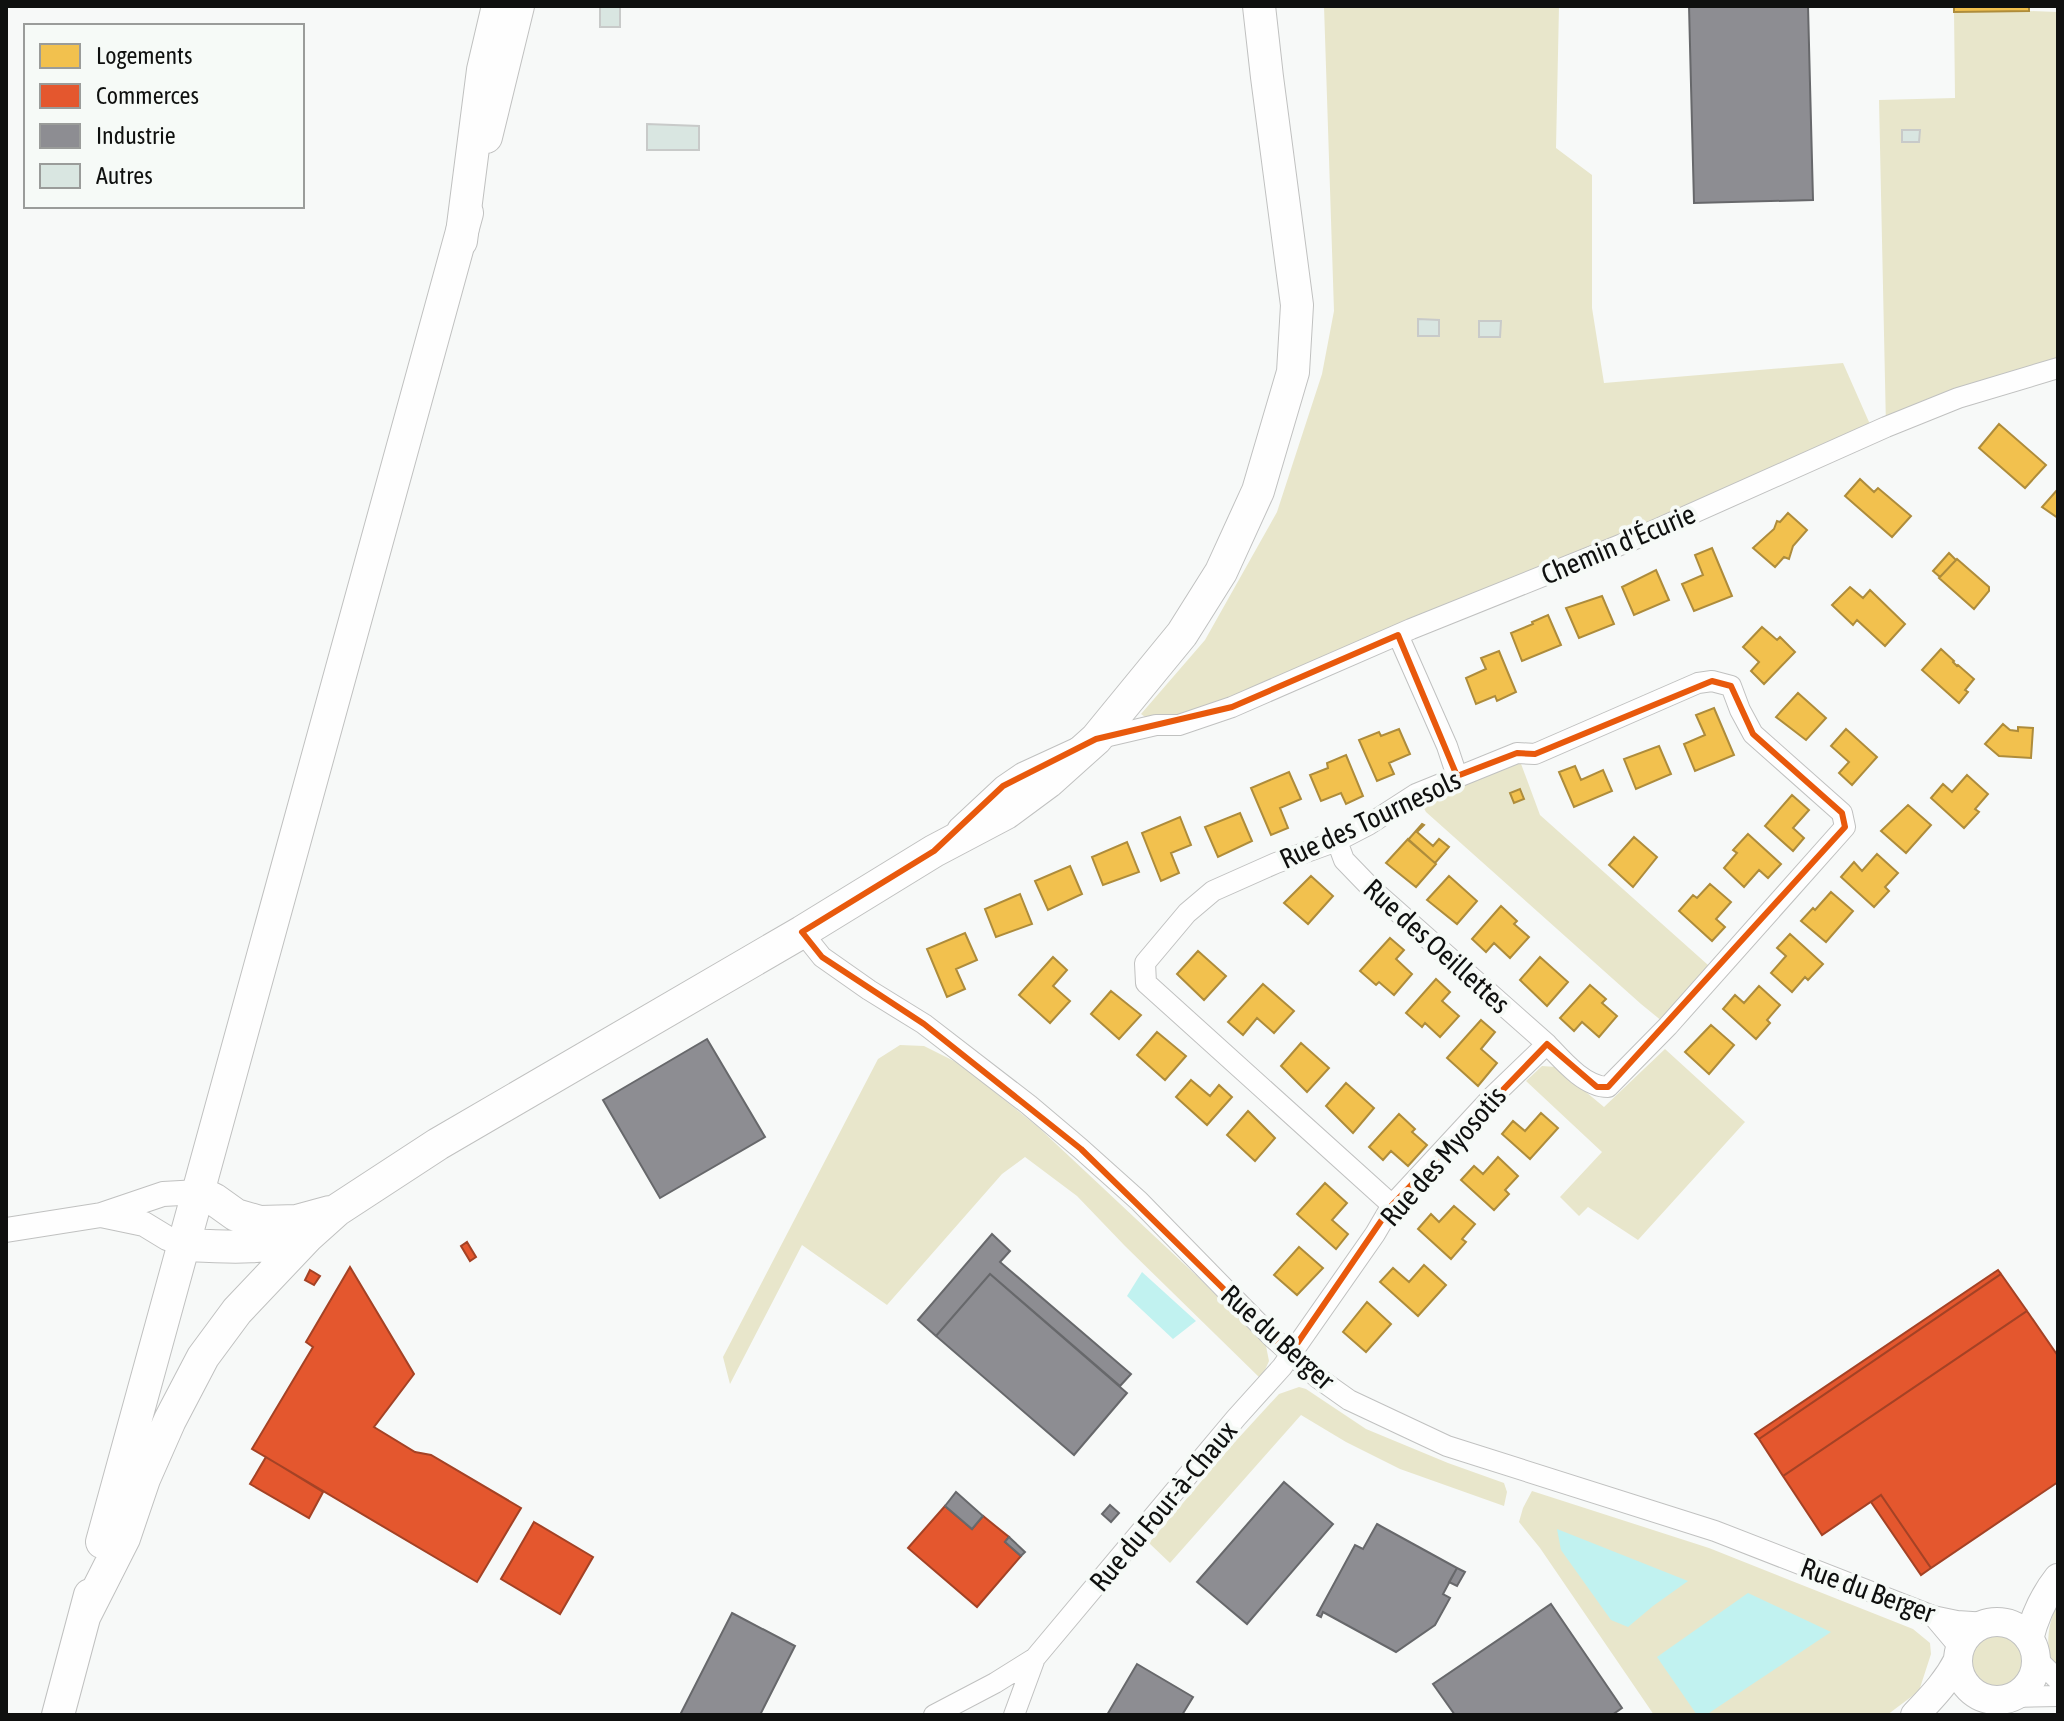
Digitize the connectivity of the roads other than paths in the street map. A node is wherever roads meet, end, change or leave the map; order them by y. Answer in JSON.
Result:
{"nodes":[{"id":1,"x":498,"y":6,"type":"edge"},
{"id":2,"x":518,"y":6,"type":"edge"},
{"id":3,"x":534,"y":6,"type":"edge"},
{"id":4,"x":1259,"y":6,"type":"edge"},
{"id":5,"x":461,"y":241,"type":"junction"},
{"id":6,"x":2058,"y":368,"type":"edge"},
{"id":7,"x":1398,"y":635,"type":"junction"},
{"id":8,"x":1135,"y":692,"type":"junction"},
{"id":9,"x":1156,"y":725,"type":"junction"},
{"id":10,"x":1096,"y":739,"type":"junction"},
{"id":11,"x":1457,"y":776,"type":"junction"},
{"id":12,"x":1845,"y":827,"type":"joint"},
{"id":13,"x":1337,"y":841,"type":"junction"},
{"id":14,"x":802,"y":932,"type":"junction"},
{"id":15,"x":1547,"y":1044,"type":"junction"},
{"id":16,"x":199,"y":1192,"type":"junction"},
{"id":17,"x":1392,"y":1205,"type":"junction"},
{"id":18,"x":337,"y":1210,"type":"junction"},
{"id":19,"x":101,"y":1215,"type":"junction"},
{"id":20,"x":6,"y":1230,"type":"edge"},
{"id":21,"x":308,"y":1236,"type":"junction"},
{"id":22,"x":184,"y":1245,"type":"junction"},
{"id":23,"x":1290,"y":1354,"type":"junction"},
{"id":24,"x":2052,"y":1585,"type":"edge"},
{"id":25,"x":85,"y":1615,"type":"junction"},
{"id":26,"x":1933,"y":1616,"type":"junction"},
{"id":27,"x":1992,"y":1623,"type":"junction"},
{"id":28,"x":2032,"y":1648,"type":"junction"},
{"id":29,"x":1959,"y":1654,"type":"junction"},
{"id":30,"x":1035,"y":1658,"type":"junction"},
{"id":31,"x":2058,"y":1680,"type":"edge"},
{"id":32,"x":2058,"y":1696,"type":"edge"},
{"id":33,"x":1998,"y":1698,"type":"junction"},
{"id":34,"x":58,"y":1715,"type":"edge"},
{"id":35,"x":934,"y":1715,"type":"edge"},
{"id":36,"x":1014,"y":1715,"type":"edge"},
{"id":37,"x":1916,"y":1715,"type":"edge"}],
"edges":[{"from":1,"to":5,"type":"main road"},
{"from":2,"to":5,"type":"main road"},
{"from":3,"to":5,"type":"main road"},
{"from":4,"to":8,"type":"main road"},
{"from":5,"to":16,"type":"main road"},
{"from":6,"to":7,"type":"street","name":"Chemin d'Écurie"},
{"from":7,"to":9,"type":"street","name":"Chemin d'Écurie"},
{"from":7,"to":11,"type":"street"},
{"from":8,"to":9,"type":"street"},
{"from":8,"to":10,"type":"main road"},
{"from":9,"to":10,"type":"street","name":"Chemin d'Écurie"},
{"from":10,"to":14,"type":"main road"},
{"from":11,"to":12,"type":"street","name":"Rue des Tournesols"},
{"from":11,"to":13,"type":"street","name":"Rue des Tournesols"},
{"from":12,"to":15,"type":"street","name":"Rue des Oeillettes"},
{"from":13,"to":15,"type":"street","name":"Rue des Oeillettes"},
{"from":13,"to":17,"type":"street","name":"Rue des Tournesols"},
{"from":14,"to":18,"type":"main road"},
{"from":14,"to":23,"type":"street","name":"Rue du Berger"},
{"from":15,"to":17,"type":"street","name":"Rue des Myosotis"},
{"from":16,"to":18,"type":"main road"},
{"from":16,"to":19,"type":"street"},
{"from":16,"to":22,"type":"main road"},
{"from":17,"to":23,"type":"street","name":"Rue des Myosotis"},
{"from":18,"to":21,"type":"main road"},
{"from":19,"to":20,"type":"street"},
{"from":19,"to":22,"type":"street"},
{"from":21,"to":22,"type":"main road"},
{"from":21,"to":25,"type":"main road"},
{"from":22,"to":25,"type":"main road"},
{"from":23,"to":26,"type":"street","name":"Rue du Berger"},
{"from":23,"to":30,"type":"street","name":"Rue du Four-à-Chaux"},
{"from":24,"to":27,"type":"main road"},
{"from":24,"to":28,"type":"main road"},
{"from":25,"to":34,"type":"main road"},
{"from":26,"to":27,"type":"street","name":"Rue du Berger"},
{"from":26,"to":29,"type":"street"},
{"from":27,"to":28,"type":"main road"},
{"from":27,"to":29,"type":"main road"},
{"from":28,"to":31,"type":"street"},
{"from":28,"to":33,"type":"main road"},
{"from":29,"to":33,"type":"main road"},
{"from":29,"to":37,"type":"main road"},
{"from":30,"to":35,"type":"street","name":"Rue du Four-à-Chaux"},
{"from":30,"to":36,"type":"street","name":"Rue du Four-à-Chaux"},
{"from":32,"to":33,"type":"street"},
{"from":33,"to":37,"type":"main road"}]}
